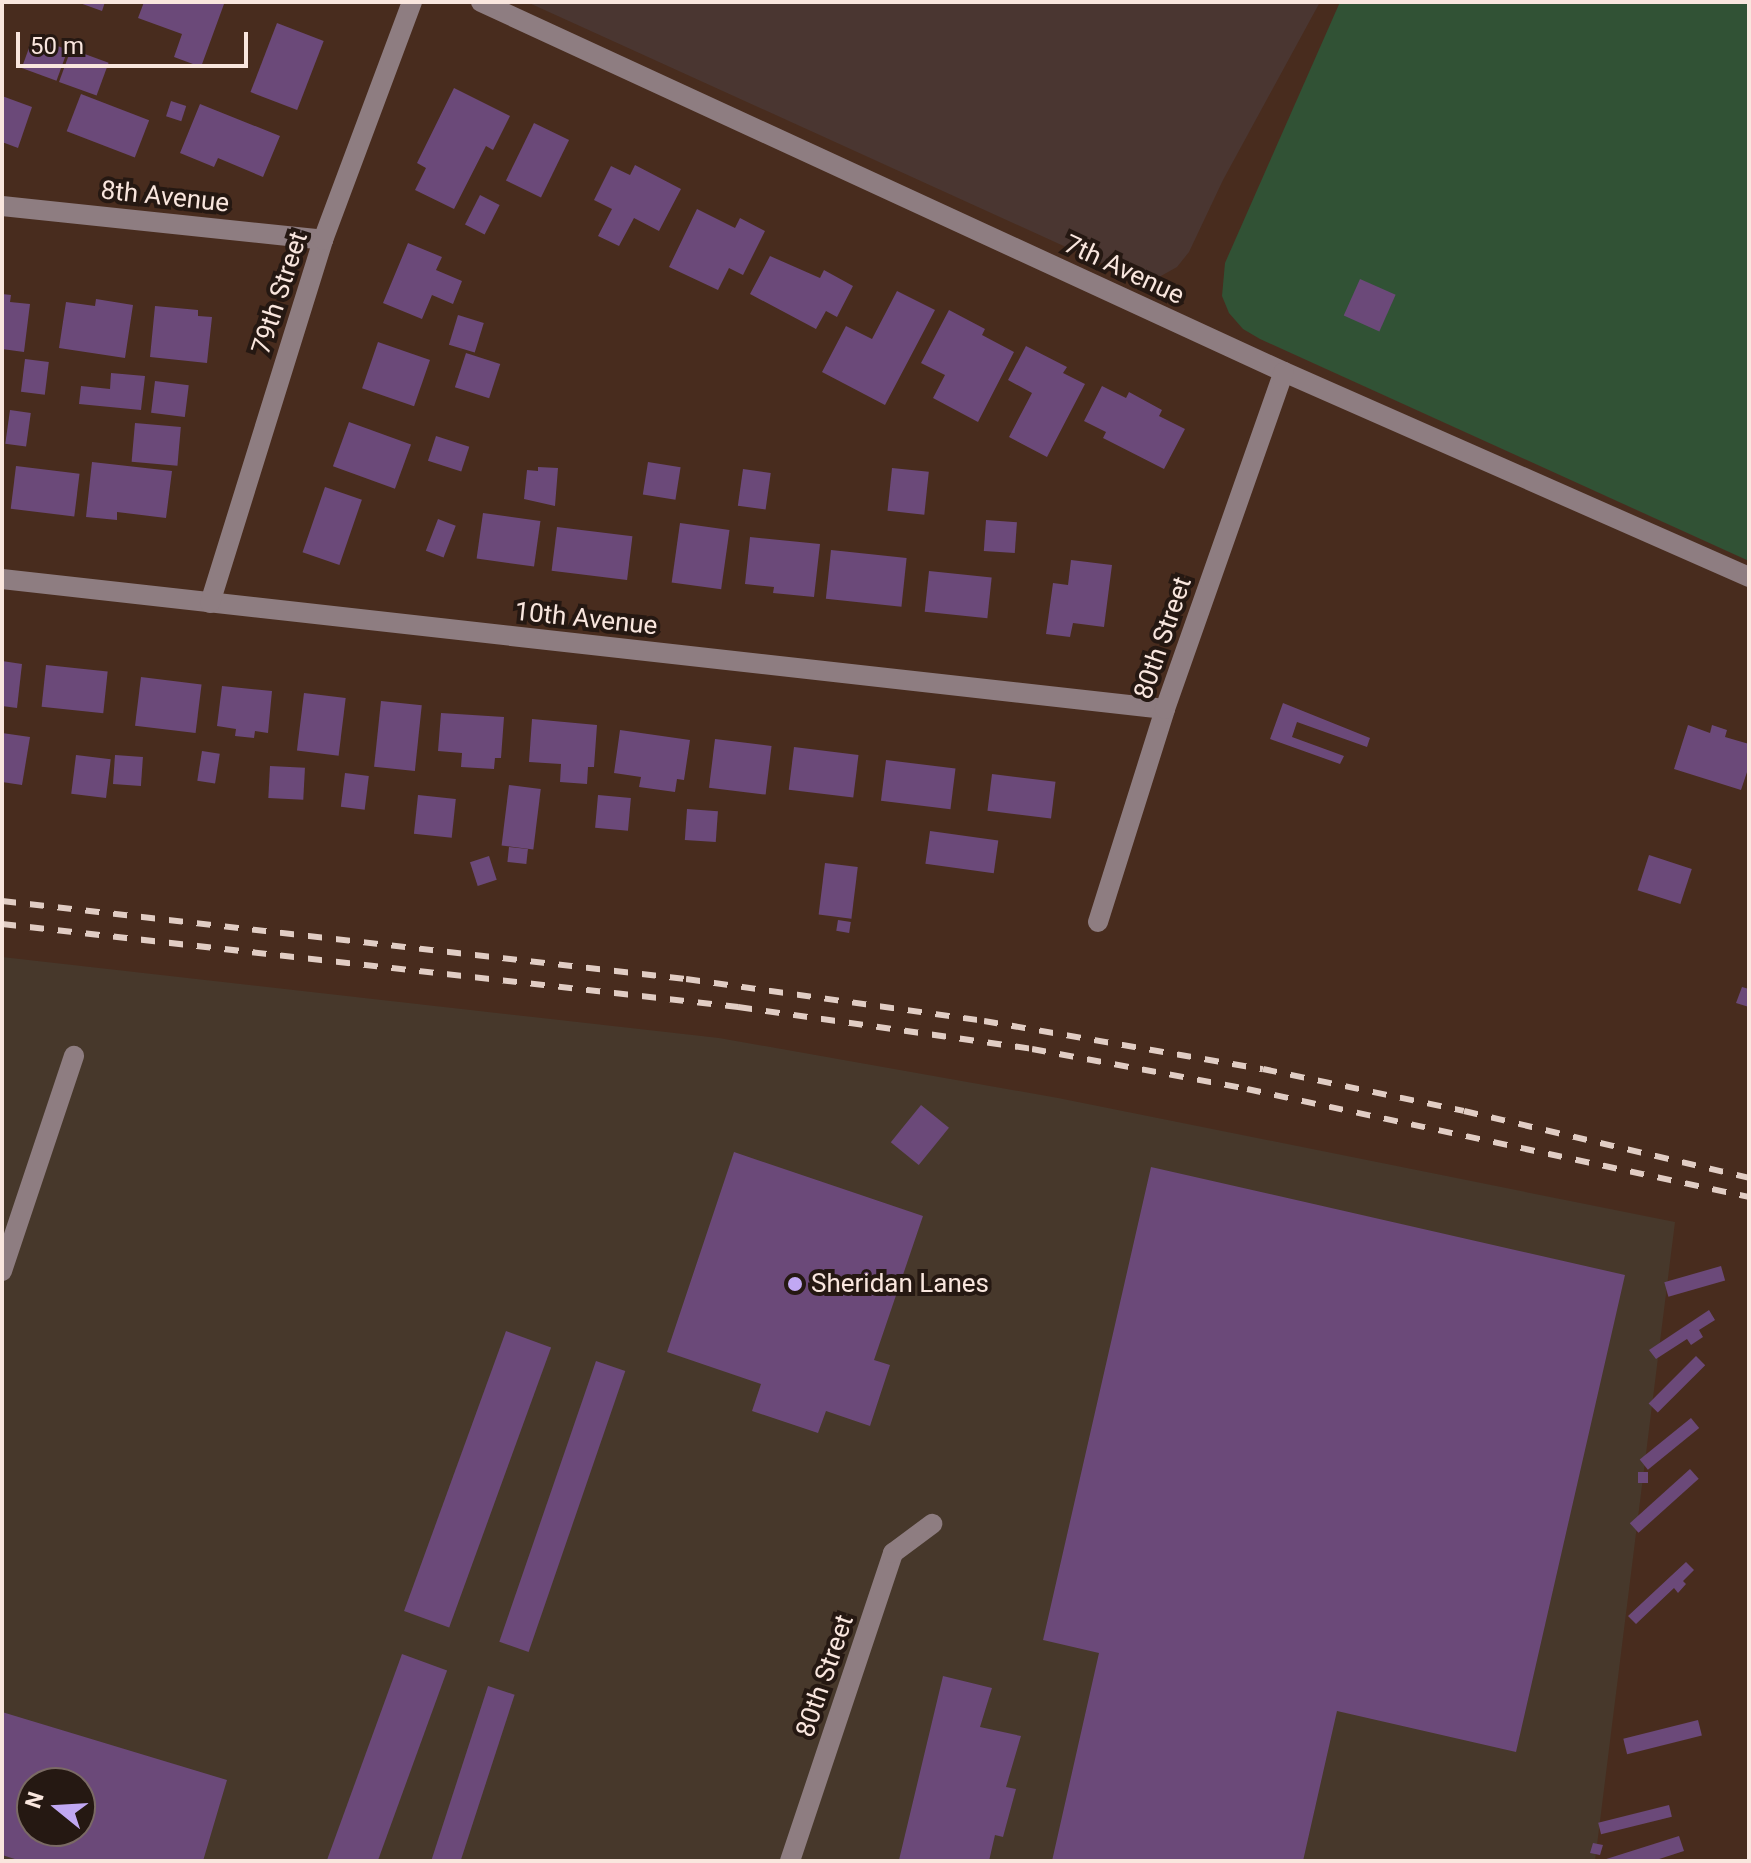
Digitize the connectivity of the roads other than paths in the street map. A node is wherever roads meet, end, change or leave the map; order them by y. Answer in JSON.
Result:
{"nodes":[{"id":1,"x":412,"y":2,"type":"edge"},
{"id":2,"x":481,"y":2,"type":"edge"},
{"id":3,"x":2,"y":206,"type":"edge"},
{"id":4,"x":323,"y":240,"type":"junction"},
{"id":5,"x":1284,"y":372,"type":"junction"},
{"id":6,"x":1749,"y":577,"type":"edge"},
{"id":7,"x":2,"y":579,"type":"edge"},
{"id":8,"x":210,"y":603,"type":"junction"},
{"id":9,"x":1165,"y":709,"type":"junction"},
{"id":10,"x":1098,"y":922,"type":"dead end"},
{"id":11,"x":74,"y":1056,"type":"dead end"},
{"id":12,"x":2,"y":1271,"type":"edge"},
{"id":13,"x":932,"y":1524,"type":"dead end"},
{"id":14,"x":790,"y":1861,"type":"edge"}],
"edges":[{"from":1,"to":4,"type":"street","name":"79th Street"},
{"from":2,"to":5,"type":"street","name":"7th Avenue"},
{"from":3,"to":4,"type":"street","name":"8th Avenue"},
{"from":4,"to":8,"type":"street","name":"79th Street"},
{"from":5,"to":6,"type":"street","name":"7th Avenue"},
{"from":5,"to":9,"type":"street","name":"80th Street"},
{"from":7,"to":8,"type":"street","name":"10th Avenue"},
{"from":8,"to":9,"type":"street","name":"10th Avenue"},
{"from":9,"to":10,"type":"street","name":"80th Street"},
{"from":11,"to":12,"type":"street"},
{"from":13,"to":14,"type":"street","name":"80th Street"}]}
